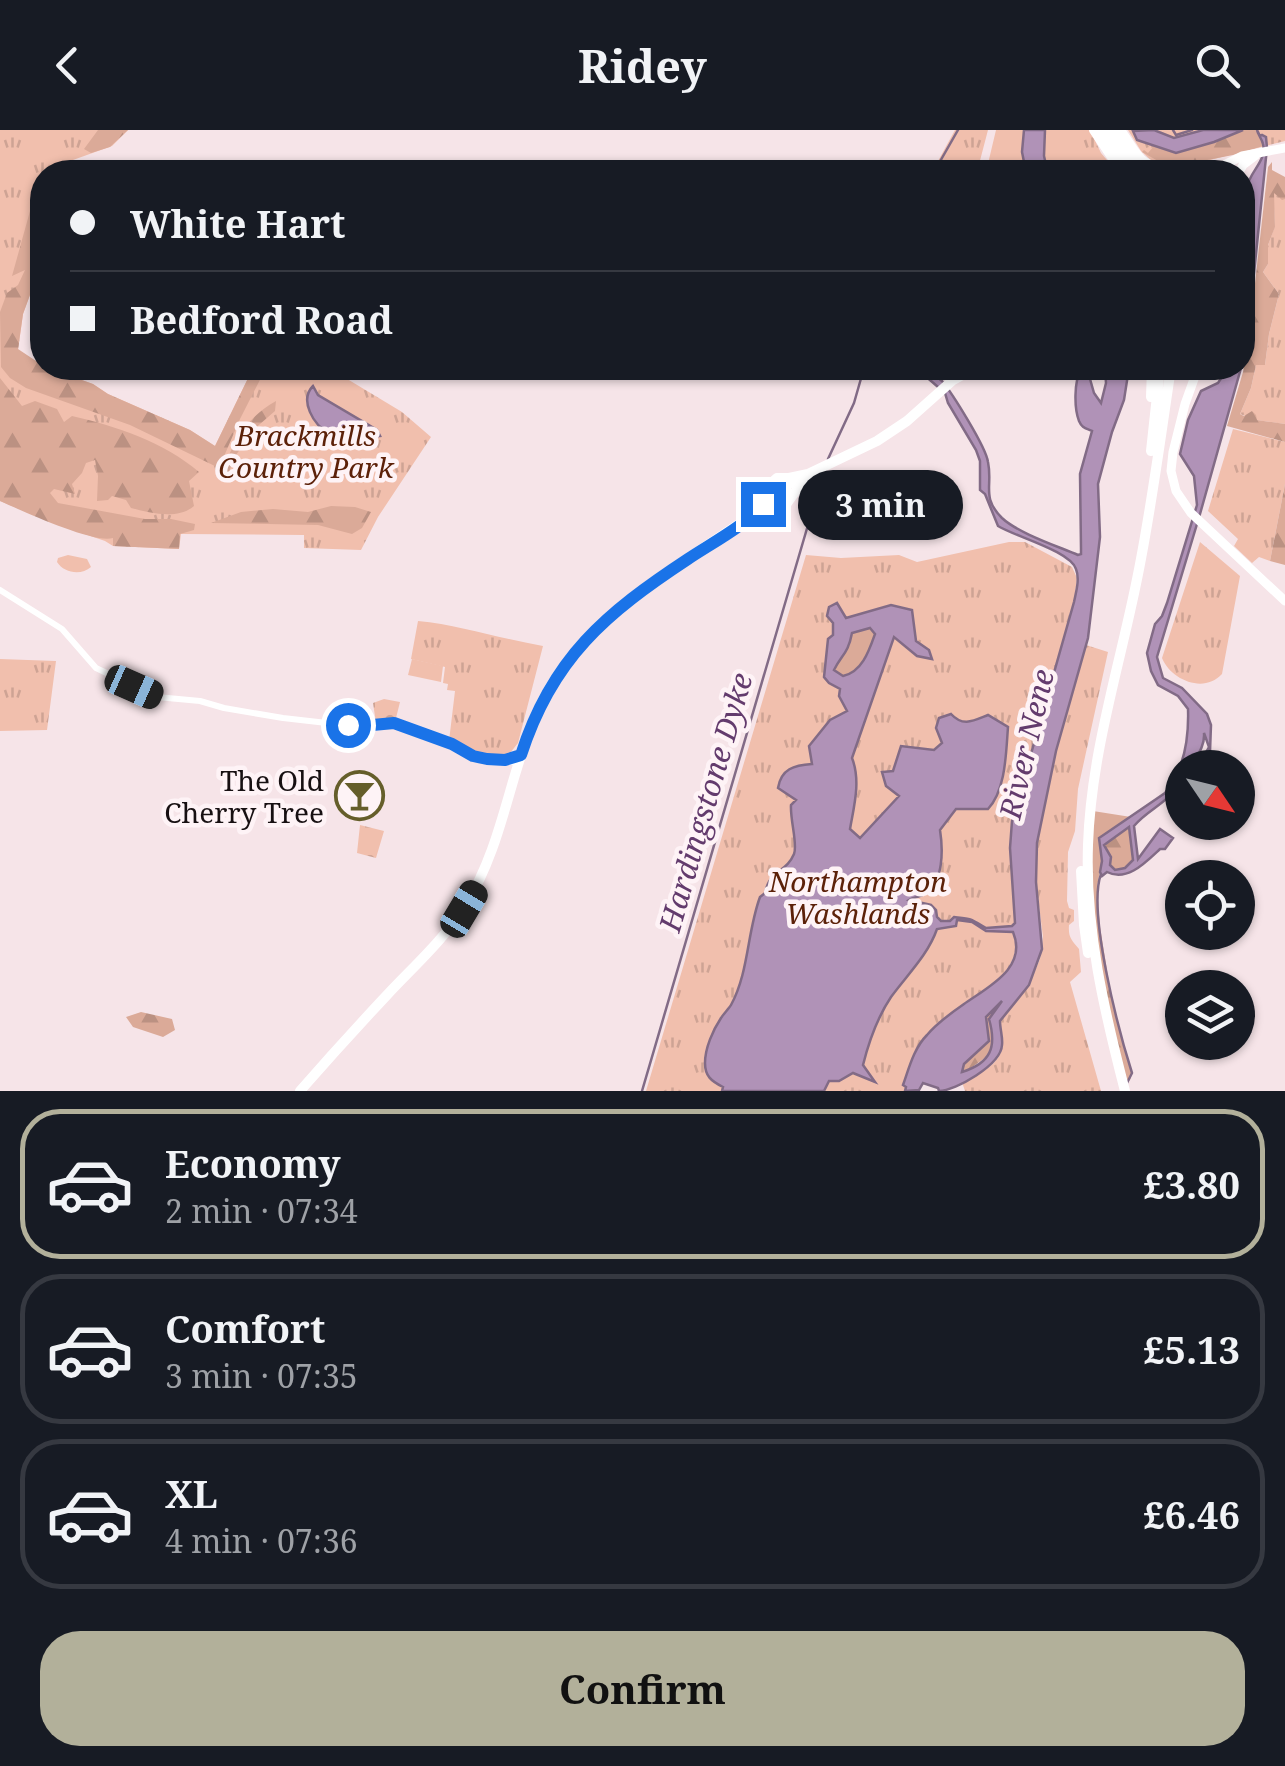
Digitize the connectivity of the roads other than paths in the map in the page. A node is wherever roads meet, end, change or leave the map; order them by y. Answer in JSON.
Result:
{"nodes":[{"id":1,"x":1103,"y":130,"type":"edge"},
{"id":2,"x":1120,"y":130,"type":"edge"},
{"id":3,"x":1285,"y":148,"type":"edge"},
{"id":4,"x":1262,"y":153,"type":"junction"},
{"id":5,"x":1119,"y":160,"type":"edge"},
{"id":6,"x":1125,"y":160,"type":"edge"},
{"id":7,"x":1142,"y":160,"type":"edge"},
{"id":8,"x":1233,"y":160,"type":"edge"},
{"id":9,"x":1249,"y":160,"type":"edge"},
{"id":10,"x":953,"y":380,"type":"edge"},
{"id":11,"x":1152,"y":380,"type":"edge"},
{"id":12,"x":1164,"y":380,"type":"edge"},
{"id":13,"x":1194,"y":380,"type":"edge"},
{"id":14,"x":1154,"y":452,"type":"junction"},
{"id":15,"x":793,"y":483,"type":"junction"},
{"id":16,"x":770,"y":500,"type":"junction"},
{"id":17,"x":0,"y":590,"type":"edge"},
{"id":18,"x":1285,"y":601,"type":"edge"},
{"id":19,"x":519,"y":759,"type":"junction"},
{"id":20,"x":505,"y":760,"type":"junction"},
{"id":21,"x":514,"y":777,"type":"junction"},
{"id":22,"x":300,"y":1091,"type":"edge"},
{"id":23,"x":1122,"y":1091,"type":"edge"}],
"edges":[{"from":1,"to":5,"type":"highway"},
{"from":1,"to":6,"type":"highway"},
{"from":2,"to":7,"type":"highway"},
{"from":3,"to":4,"type":"main road"},
{"from":4,"to":8,"type":"main road"},
{"from":4,"to":9,"type":"main road"},
{"from":10,"to":15,"type":"highway"},
{"from":11,"to":14,"type":"highway"},
{"from":12,"to":14,"type":"highway"},
{"from":13,"to":18,"type":"main road"},
{"from":14,"to":23,"type":"highway"},
{"from":15,"to":16,"type":"highway"},
{"from":15,"to":16,"type":"highway"},
{"from":16,"to":19,"type":"highway"},
{"from":17,"to":20,"type":"street"},
{"from":19,"to":20,"type":"street"},
{"from":19,"to":21,"type":"highway"},
{"from":20,"to":21,"type":"street"},
{"from":21,"to":22,"type":"highway"}]}
